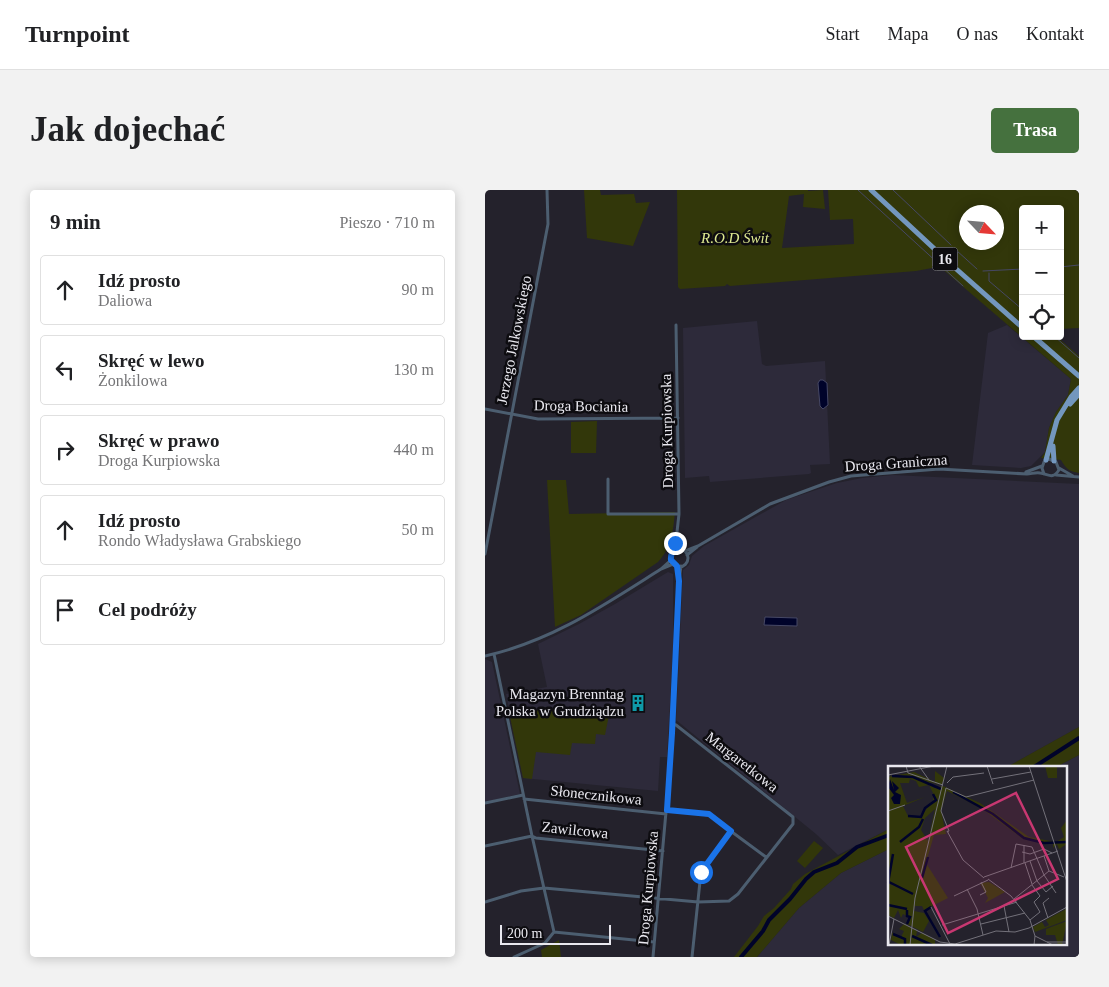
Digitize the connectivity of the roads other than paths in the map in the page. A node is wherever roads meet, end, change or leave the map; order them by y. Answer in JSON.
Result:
{"nodes":[{"id":1,"x":547,"y":190,"type":"edge"},
{"id":2,"x":871,"y":190,"type":"edge"},
{"id":3,"x":1019,"y":324,"type":"edge"},
{"id":4,"x":677,"y":325,"type":"dead end"},
{"id":5,"x":1038,"y":340,"type":"edge"},
{"id":6,"x":1079,"y":376,"type":"edge"},
{"id":7,"x":1079,"y":388,"type":"edge"},
{"id":8,"x":1079,"y":394,"type":"edge"},
{"id":9,"x":485,"y":409,"type":"edge"},
{"id":10,"x":1064,"y":409,"type":"junction"},
{"id":11,"x":511,"y":414,"type":"junction"},
{"id":12,"x":678,"y":418,"type":"junction"},
{"id":13,"x":1053,"y":440,"type":"junction"},
{"id":14,"x":1046,"y":460,"type":"junction"},
{"id":15,"x":1055,"y":460,"type":"junction"},
{"id":16,"x":1042,"y":466,"type":"junction"},
{"id":17,"x":1059,"y":467,"type":"junction"},
{"id":18,"x":1023,"y":473,"type":"junction"},
{"id":19,"x":1044,"y":474,"type":"junction"},
{"id":20,"x":1055,"y":475,"type":"junction"},
{"id":21,"x":1078,"y":477,"type":"edge"},
{"id":22,"x":608,"y":479,"type":"dead end"},
{"id":23,"x":679,"y":514,"type":"junction"},
{"id":24,"x":677,"y":550,"type":"junction"},
{"id":25,"x":686,"y":553,"type":"junction"},
{"id":26,"x":485,"y":554,"type":"edge"},
{"id":27,"x":675,"y":564,"type":"junction"},
{"id":28,"x":494,"y":654,"type":"junction"},
{"id":29,"x":485,"y":656,"type":"edge"},
{"id":30,"x":672,"y":724,"type":"junction"},
{"id":31,"x":524,"y":797,"type":"junction"},
{"id":32,"x":485,"y":803,"type":"edge"},
{"id":33,"x":666,"y":812,"type":"junction"},
{"id":34,"x":731,"y":831,"type":"junction"},
{"id":35,"x":532,"y":836,"type":"junction"},
{"id":36,"x":485,"y":846,"type":"edge"},
{"id":37,"x":663,"y":850,"type":"junction"},
{"id":38,"x":766,"y":858,"type":"junction"},
{"id":39,"x":544,"y":888,"type":"junction"},
{"id":40,"x":658,"y":898,"type":"junction"},
{"id":41,"x":485,"y":902,"type":"edge"},
{"id":42,"x":698,"y":902,"type":"junction"},
{"id":43,"x":553,"y":932,"type":"junction"},
{"id":44,"x":654,"y":942,"type":"junction"},
{"id":45,"x":514,"y":957,"type":"edge"},
{"id":46,"x":653,"y":957,"type":"edge"},
{"id":47,"x":692,"y":957,"type":"edge"}],
"edges":[{"from":1,"to":11,"type":"street","name":"Jerzego Jalkowskiego"},
{"from":2,"to":3,"type":"main road","number":"16"},
{"from":4,"to":12,"type":"street","name":"Droga Kurpiowska"},
{"from":5,"to":6,"type":"main road"},
{"from":7,"to":10,"type":"main road"},
{"from":8,"to":10,"type":"main road"},
{"from":9,"to":11,"type":"street","name":"Droga Bociania"},
{"from":10,"to":13,"type":"main road"},
{"from":11,"to":12,"type":"street","name":"Droga Bociania"},
{"from":11,"to":26,"type":"street","name":"Jerzego Jalkowskiego"},
{"from":12,"to":23,"type":"street","name":"Droga Kurpiowska"},
{"from":13,"to":14,"type":"main road"},
{"from":13,"to":15,"type":"main road"},
{"from":14,"to":15,"type":"street"},
{"from":14,"to":16,"type":"street"},
{"from":15,"to":17,"type":"street"},
{"from":16,"to":18,"type":"street","name":"Droga Graniczna"},
{"from":16,"to":19,"type":"street"},
{"from":17,"to":20,"type":"street"},
{"from":17,"to":21,"type":"street"},
{"from":18,"to":19,"type":"street","name":"Droga Graniczna"},
{"from":18,"to":25,"type":"street","name":"Droga Graniczna"},
{"from":19,"to":20,"type":"street"},
{"from":20,"to":21,"type":"street"},
{"from":22,"to":23,"type":"street"},
{"from":23,"to":24,"type":"street","name":"Droga Kurpiowska"},
{"from":24,"to":25,"type":"street"},
{"from":24,"to":27,"type":"street"},
{"from":25,"to":27,"type":"street"},
{"from":27,"to":28,"type":"street"},
{"from":27,"to":30,"type":"street","name":"Droga Kurpiowska"},
{"from":28,"to":29,"type":"street"},
{"from":28,"to":31,"type":"street"},
{"from":30,"to":33,"type":"street","name":"Droga Kurpiowska"},
{"from":30,"to":38,"type":"street","name":"Margaretkowa"},
{"from":31,"to":32,"type":"street","name":"Słonecznikowa"},
{"from":31,"to":33,"type":"street","name":"Słonecznikowa"},
{"from":31,"to":35,"type":"street"},
{"from":33,"to":34,"type":"street","name":"Słonecznikowa"},
{"from":33,"to":37,"type":"street","name":"Droga Kurpiowska"},
{"from":34,"to":38,"type":"street","name":"Słonecznikowa"},
{"from":34,"to":42,"type":"street"},
{"from":35,"to":36,"type":"street","name":"Zawilcowa"},
{"from":35,"to":37,"type":"street","name":"Zawilcowa"},
{"from":35,"to":39,"type":"street"},
{"from":37,"to":40,"type":"street","name":"Droga Kurpiowska"},
{"from":38,"to":42,"type":"street"},
{"from":39,"to":40,"type":"street"},
{"from":39,"to":41,"type":"street"},
{"from":39,"to":43,"type":"street"},
{"from":40,"to":42,"type":"street"},
{"from":40,"to":44,"type":"street","name":"Droga Kurpiowska"},
{"from":42,"to":47,"type":"street"},
{"from":43,"to":44,"type":"street"},
{"from":43,"to":45,"type":"street"},
{"from":44,"to":46,"type":"street","name":"Droga Kurpiowska"}]}
